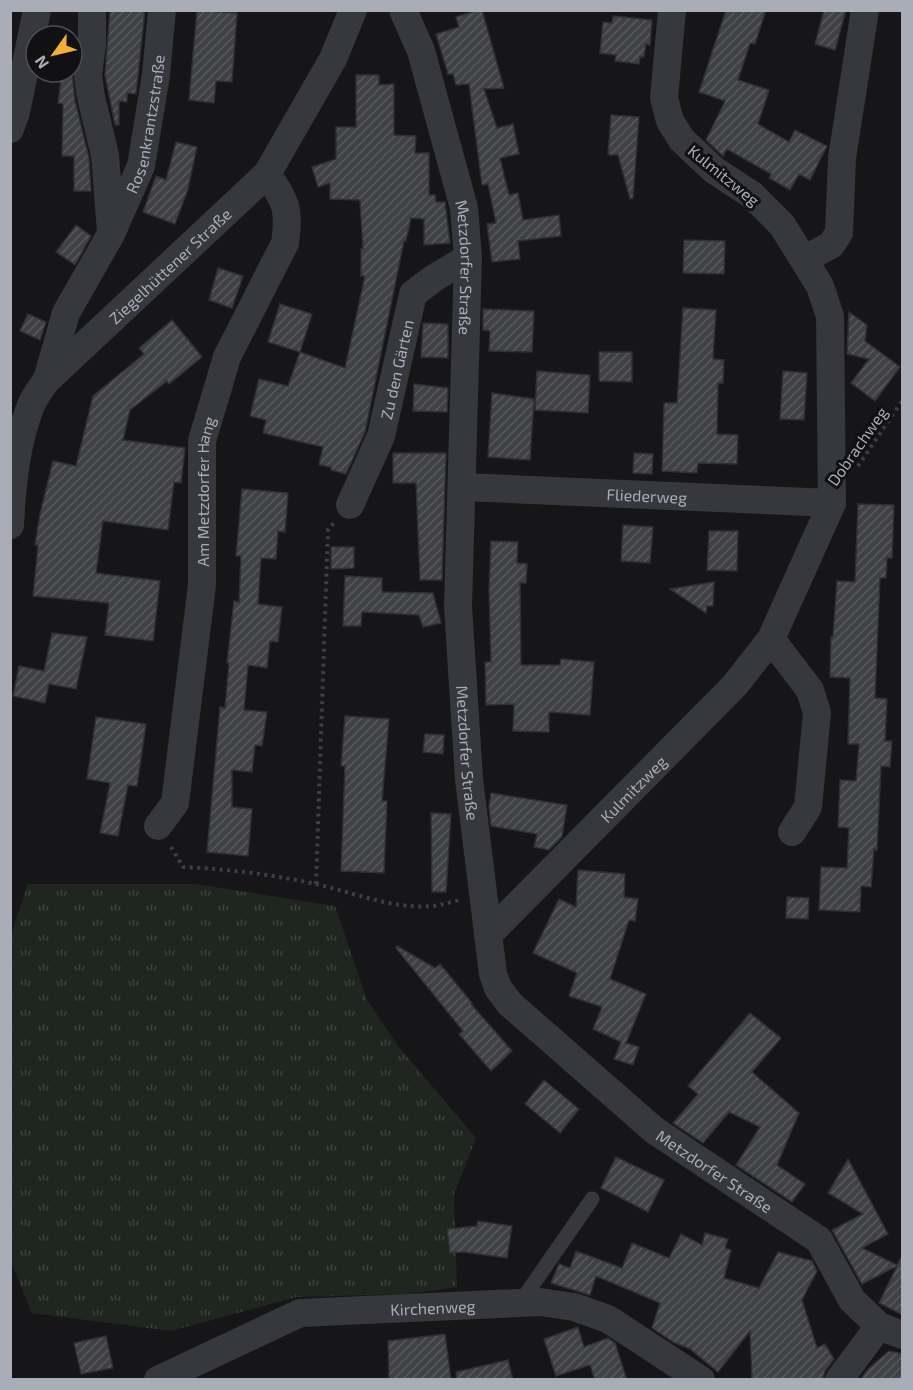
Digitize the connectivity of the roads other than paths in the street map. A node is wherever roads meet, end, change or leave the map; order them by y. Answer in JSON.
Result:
{"nodes":[{"id":1,"x":37,"y":10,"type":"edge"},
{"id":2,"x":92,"y":10,"type":"edge"},
{"id":3,"x":162,"y":10,"type":"edge"},
{"id":4,"x":353,"y":10,"type":"edge"},
{"id":5,"x":403,"y":10,"type":"edge"},
{"id":6,"x":672,"y":10,"type":"edge"},
{"id":7,"x":865,"y":10,"type":"edge"},
{"id":8,"x":10,"y":129,"type":"edge"},
{"id":9,"x":267,"y":174,"type":"junction"},
{"id":10,"x":111,"y":234,"type":"junction"},
{"id":11,"x":468,"y":258,"type":"junction"},
{"id":12,"x":805,"y":259,"type":"junction"},
{"id":13,"x":46,"y":381,"type":"junction"},
{"id":14,"x":463,"y":487,"type":"junction"},
{"id":15,"x":832,"y":503,"type":"junction"},
{"id":16,"x":350,"y":505,"type":"road end"},
{"id":17,"x":10,"y":525,"type":"edge"},
{"id":18,"x":771,"y":639,"type":"junction"},
{"id":19,"x":158,"y":826,"type":"road end"},
{"id":20,"x":792,"y":832,"type":"dead end"},
{"id":21,"x":488,"y":935,"type":"junction"},
{"id":22,"x":592,"y":1199,"type":"dead end"},
{"id":23,"x":520,"y":1303,"type":"junction"},
{"id":24,"x":891,"y":1331,"type":"edge"},
{"id":25,"x":158,"y":1380,"type":"edge"},
{"id":26,"x":701,"y":1380,"type":"edge"},
{"id":27,"x":838,"y":1380,"type":"edge"}],
"edges":[{"from":1,"to":8,"type":"street"},
{"from":2,"to":10,"type":"street","name":"Rosenkrantzstraße"},
{"from":3,"to":10,"type":"street","name":"Rosenkrantzstraße"},
{"from":4,"to":9,"type":"street","name":"Ziegelhüttener Straße"},
{"from":5,"to":11,"type":"street","name":"Metzdorfer Straße"},
{"from":6,"to":12,"type":"street","name":"Kulmitzweg"},
{"from":7,"to":12,"type":"street"},
{"from":9,"to":13,"type":"street","name":"Ziegelhüttener Straße"},
{"from":9,"to":19,"type":"street","name":"Am Metzdorfer Hang"},
{"from":10,"to":13,"type":"street","name":"Rosenkrantzstraße"},
{"from":11,"to":14,"type":"street","name":"Metzdorfer Straße"},
{"from":11,"to":16,"type":"street","name":"Zu den Gärten"},
{"from":12,"to":15,"type":"street","name":"Kulmitzweg"},
{"from":13,"to":17,"type":"street","name":"Ziegelhüttener Straße"},
{"from":14,"to":15,"type":"street","name":"Fliederweg"},
{"from":14,"to":21,"type":"street","name":"Metzdorfer Straße"},
{"from":15,"to":18,"type":"street","name":"Kulmitzweg"},
{"from":18,"to":20,"type":"street"},
{"from":18,"to":21,"type":"street","name":"Kulmitzweg"},
{"from":21,"to":24,"type":"street","name":"Metzdorfer Straße"},
{"from":22,"to":23,"type":"lane"},
{"from":23,"to":25,"type":"street","name":"Kirchenweg"},
{"from":23,"to":26,"type":"street","name":"Kirchenweg"},
{"from":24,"to":27,"type":"street"}]}
